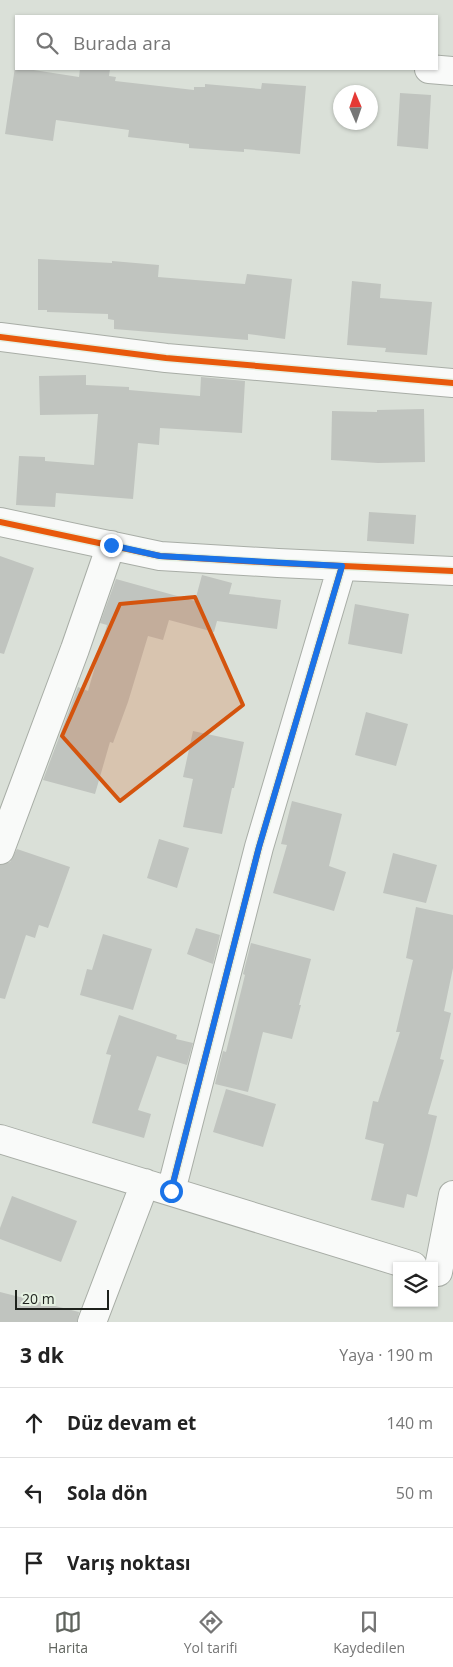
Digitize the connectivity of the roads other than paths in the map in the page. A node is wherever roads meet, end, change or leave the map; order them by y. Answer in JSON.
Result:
{"nodes":[{"id":1,"x":438,"y":70,"type":"edge"},
{"id":2,"x":453,"y":71,"type":"edge"},
{"id":3,"x":0,"y":337,"type":"edge"},
{"id":4,"x":453,"y":383,"type":"edge"},
{"id":5,"x":0,"y":522,"type":"edge"},
{"id":6,"x":111,"y":545,"type":"junction"},
{"id":7,"x":342,"y":566,"type":"junction"},
{"id":8,"x":453,"y":571,"type":"edge"},
{"id":9,"x":0,"y":850,"type":"edge"},
{"id":10,"x":0,"y":1139,"type":"edge"},
{"id":11,"x":158,"y":1187,"type":"junction"},
{"id":12,"x":453,"y":1195,"type":"edge"},
{"id":13,"x":399,"y":1262,"type":"edge"},
{"id":14,"x":442,"y":1273,"type":"edge"},
{"id":15,"x":92,"y":1322,"type":"edge"}],
"edges":[{"from":1,"to":2,"type":"street"},
{"from":3,"to":4,"type":"street"},
{"from":5,"to":6,"type":"street"},
{"from":6,"to":7,"type":"street"},
{"from":6,"to":9,"type":"street"},
{"from":7,"to":8,"type":"street"},
{"from":7,"to":11,"type":"street"},
{"from":10,"to":11,"type":"street"},
{"from":11,"to":13,"type":"street"},
{"from":11,"to":15,"type":"street"},
{"from":12,"to":14,"type":"street"}]}
